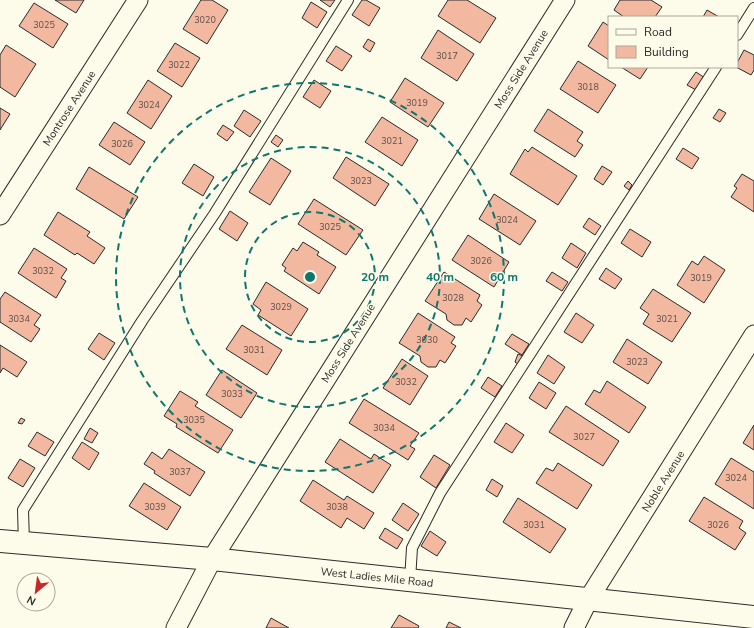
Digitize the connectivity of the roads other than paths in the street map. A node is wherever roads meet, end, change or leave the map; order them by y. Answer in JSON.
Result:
{"nodes":[{"id":1,"x":138,"y":0,"type":"edge"},
{"id":2,"x":348,"y":0,"type":"edge"},
{"id":3,"x":565,"y":0,"type":"edge"},
{"id":4,"x":754,"y":8,"type":"edge"},
{"id":5,"x":738,"y":33,"type":"edge"},
{"id":6,"x":715,"y":68,"type":"edge"},
{"id":7,"x":0,"y":215,"type":"edge"},
{"id":8,"x":754,"y":335,"type":"edge"},
{"id":9,"x":0,"y":542,"type":"edge"},
{"id":10,"x":24,"y":542,"type":"junction"},
{"id":11,"x":212,"y":559,"type":"junction"},
{"id":12,"x":410,"y":580,"type":"junction"},
{"id":13,"x":588,"y":600,"type":"junction"},
{"id":14,"x":754,"y":617,"type":"edge"},
{"id":15,"x":176,"y":628,"type":"edge"},
{"id":16,"x":574,"y":628,"type":"edge"}],
"edges":[{"from":1,"to":7,"type":"street","name":"Montrose Avenue"},
{"from":2,"to":10,"type":"lane"},
{"from":3,"to":11,"type":"street","name":"Moss Side Avenue"},
{"from":4,"to":5,"type":"lane"},
{"from":6,"to":12,"type":"lane"},
{"from":8,"to":13,"type":"street","name":"Noble Avenue"},
{"from":9,"to":10,"type":"street","name":"West Ladies Mile Road"},
{"from":10,"to":11,"type":"street","name":"West Ladies Mile Road"},
{"from":11,"to":12,"type":"street","name":"West Ladies Mile Road"},
{"from":11,"to":15,"type":"street","name":"Moss Side Avenue"},
{"from":12,"to":13,"type":"street","name":"West Ladies Mile Road"},
{"from":13,"to":14,"type":"street","name":"West Ladies Mile Road"},
{"from":13,"to":16,"type":"street","name":"Noble Avenue"}]}
